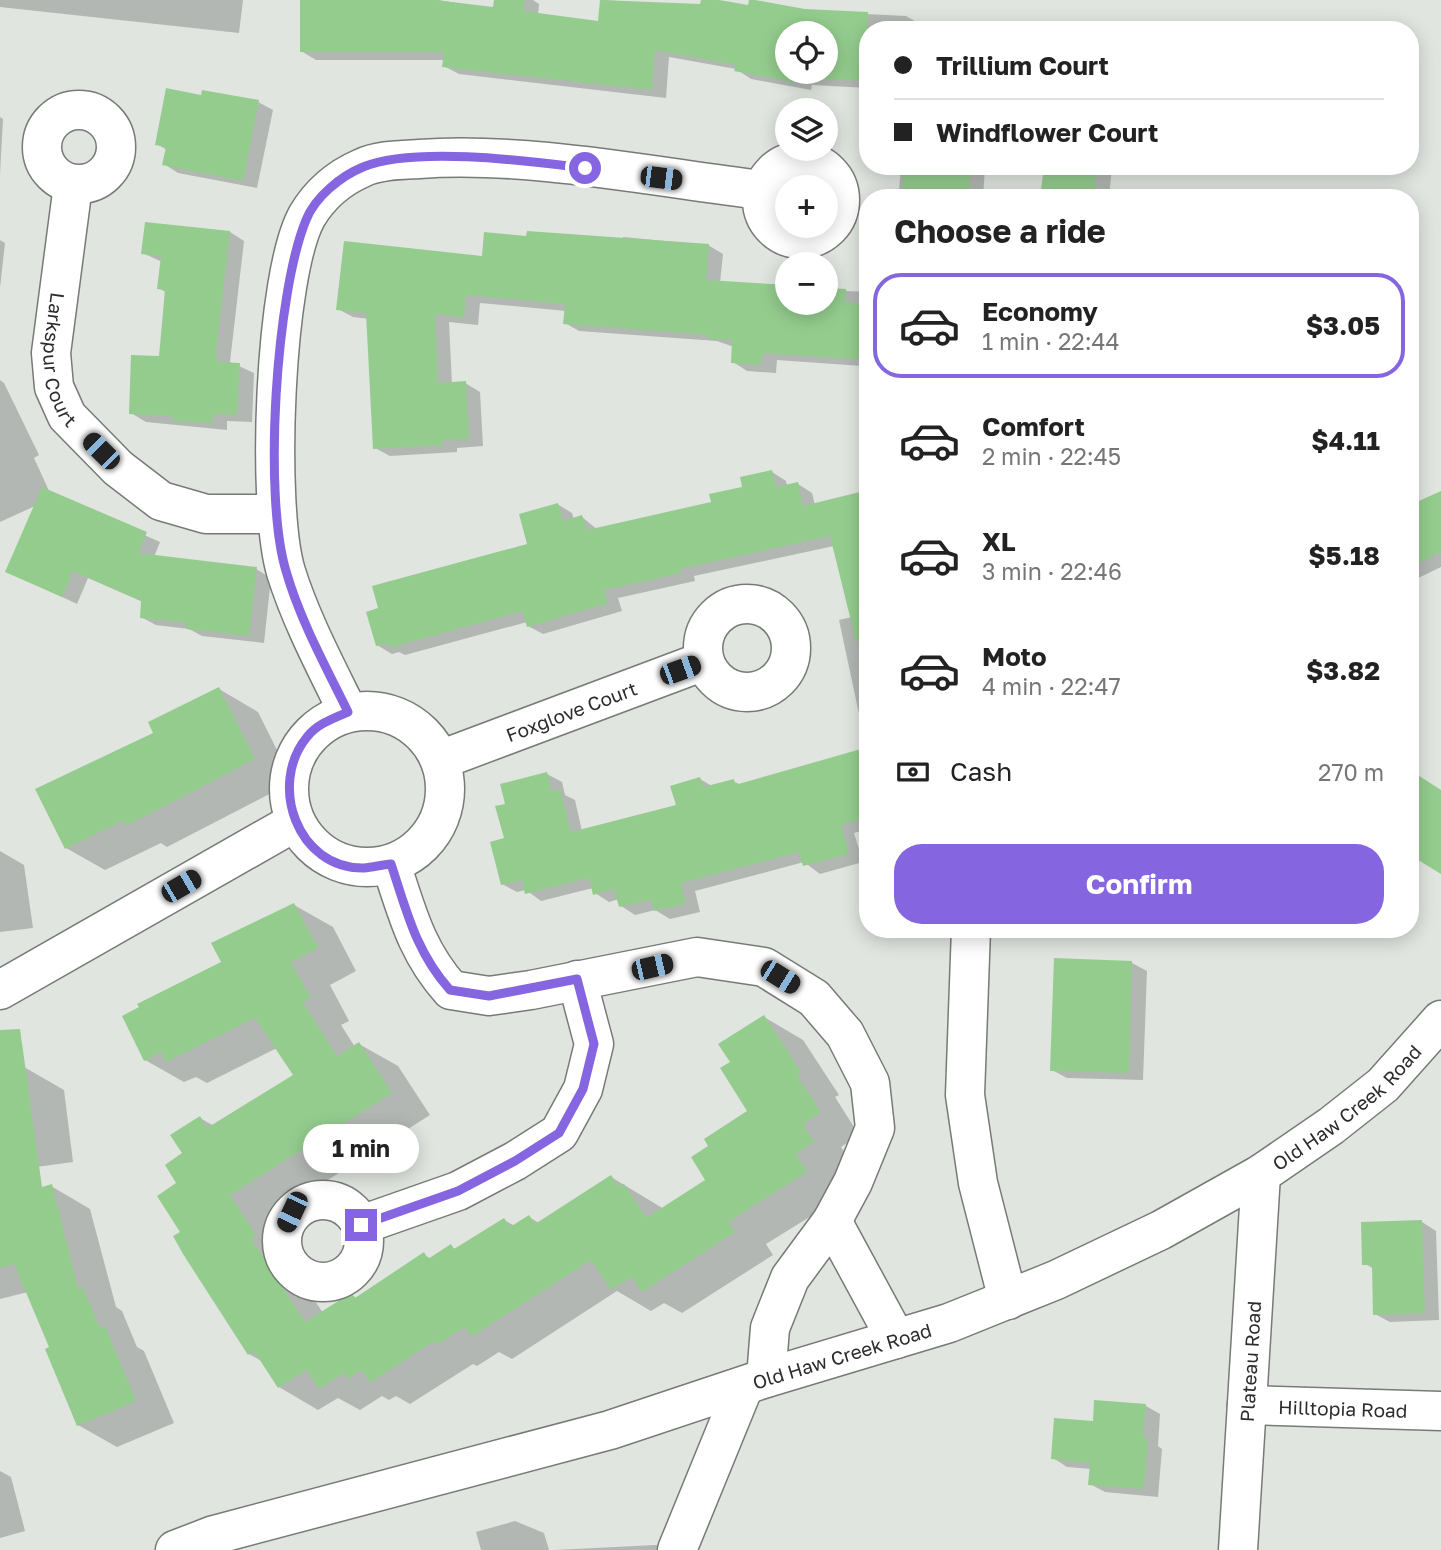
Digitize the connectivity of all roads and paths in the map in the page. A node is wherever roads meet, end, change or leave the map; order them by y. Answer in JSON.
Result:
{"nodes":[{"id":1,"x":74,"y":185,"type":"dead end"},
{"id":2,"x":761,"y":190,"type":"dead end"},
{"id":3,"x":276,"y":514,"type":"junction"},
{"id":4,"x":704,"y":661,"type":"dead end"},
{"id":5,"x":348,"y":712,"type":"junction"},
{"id":6,"x":440,"y":760,"type":"junction"},
{"id":7,"x":295,"y":822,"type":"junction"},
{"id":8,"x":391,"y":864,"type":"junction"},
{"id":9,"x":971,"y":938,"type":"edge"},
{"id":10,"x":577,"y":979,"type":"junction"},
{"id":11,"x":0,"y":990,"type":"edge"},
{"id":12,"x":1441,"y":1020,"type":"edge"},
{"id":13,"x":1261,"y":1174,"type":"junction"},
{"id":14,"x":832,"y":1221,"type":"junction"},
{"id":15,"x":361,"y":1225,"type":"dead end"},
{"id":16,"x":1008,"y":1300,"type":"junction"},
{"id":17,"x":896,"y":1339,"type":"junction"},
{"id":18,"x":755,"y":1382,"type":"junction"},
{"id":19,"x":1247,"y":1405,"type":"junction"},
{"id":20,"x":1441,"y":1411,"type":"edge"},
{"id":21,"x":175,"y":1550,"type":"edge"},
{"id":22,"x":677,"y":1550,"type":"edge"},
{"id":23,"x":1238,"y":1550,"type":"edge"}],
"edges":[{"from":1,"to":3,"type":"street","name":"Larkspur Court"},
{"from":2,"to":3,"type":"street"},
{"from":3,"to":5,"type":"street"},
{"from":4,"to":6,"type":"street","name":"Foxglove Court"},
{"from":5,"to":6,"type":"street"},
{"from":5,"to":7,"type":"street"},
{"from":6,"to":8,"type":"street"},
{"from":7,"to":8,"type":"street"},
{"from":7,"to":11,"type":"street"},
{"from":8,"to":10,"type":"street"},
{"from":9,"to":16,"type":"street"},
{"from":10,"to":14,"type":"street"},
{"from":10,"to":15,"type":"street"},
{"from":12,"to":13,"type":"street","name":"Old Haw Creek Road"},
{"from":13,"to":16,"type":"street","name":"Old Haw Creek Road"},
{"from":13,"to":19,"type":"street","name":"Plateau Road"},
{"from":14,"to":17,"type":"street"},
{"from":14,"to":18,"type":"street"},
{"from":16,"to":17,"type":"street","name":"Old Haw Creek Road"},
{"from":17,"to":18,"type":"street","name":"Old Haw Creek Road"},
{"from":18,"to":21,"type":"street","name":"Old Haw Creek Road"},
{"from":18,"to":22,"type":"street"},
{"from":19,"to":20,"type":"street","name":"Hilltopia Road"},
{"from":19,"to":23,"type":"street","name":"Plateau Road"}]}
